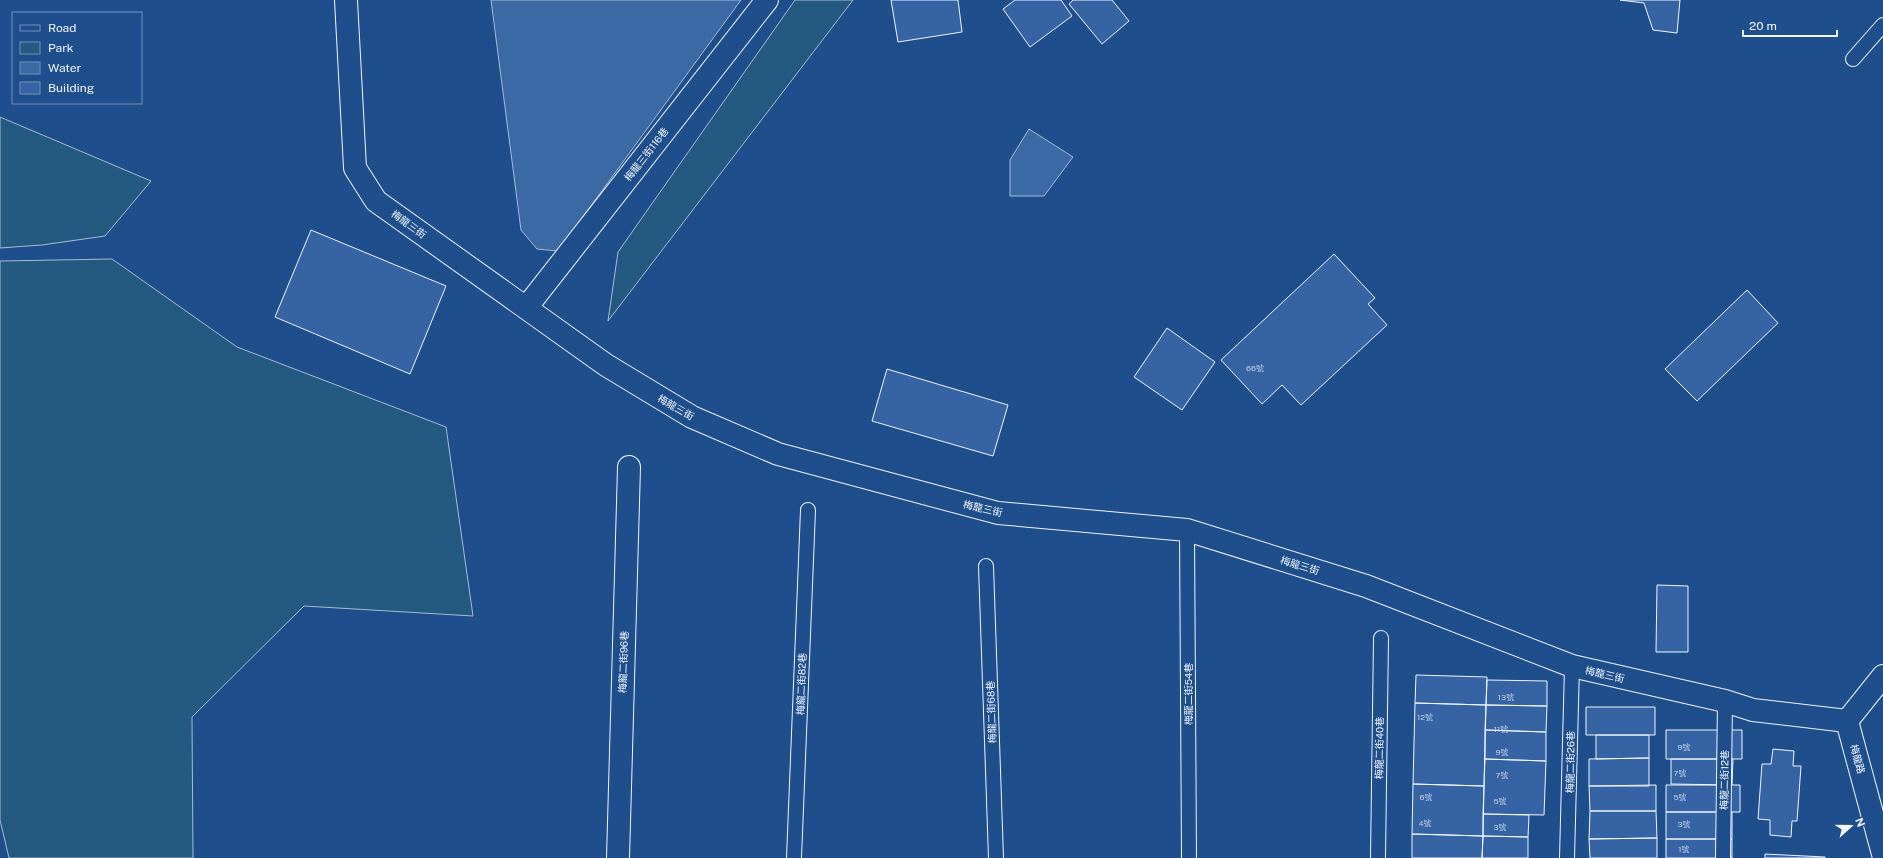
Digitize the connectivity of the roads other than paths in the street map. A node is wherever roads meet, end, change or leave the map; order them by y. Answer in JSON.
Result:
{"nodes":[{"id":1,"x":346,"y":0,"type":"edge"},
{"id":2,"x":767,"y":0,"type":"edge"},
{"id":3,"x":1883,"y":25,"type":"edge"},
{"id":4,"x":1853,"y":59,"type":"dead end"},
{"id":5,"x":526,"y":308,"type":"junction"},
{"id":6,"x":629,"y":467,"type":"dead end"},
{"id":7,"x":808,"y":510,"type":"dead end"},
{"id":8,"x":1187,"y":530,"type":"junction"},
{"id":9,"x":986,"y":566,"type":"dead end"},
{"id":10,"x":1381,"y":638,"type":"dead end"},
{"id":11,"x":1572,"y":666,"type":"junction"},
{"id":12,"x":1883,"y":676,"type":"edge"},
{"id":13,"x":1725,"y":702,"type":"junction"},
{"id":14,"x":1847,"y":721,"type":"junction"},
{"id":15,"x":1883,"y":854,"type":"edge"},
{"id":16,"x":618,"y":858,"type":"edge"},
{"id":17,"x":794,"y":858,"type":"edge"},
{"id":18,"x":996,"y":858,"type":"edge"},
{"id":19,"x":1189,"y":858,"type":"edge"},
{"id":20,"x":1378,"y":858,"type":"edge"},
{"id":21,"x":1567,"y":858,"type":"edge"},
{"id":22,"x":1723,"y":858,"type":"edge"}],
"edges":[{"from":1,"to":5,"type":"street","name":"梅龍三街"},
{"from":2,"to":5,"type":"street","name":"梅龍三街116巷"},
{"from":3,"to":4,"type":"lane"},
{"from":5,"to":8,"type":"street","name":"梅龍三街"},
{"from":6,"to":16,"type":"street","name":"梅龍二街96巷"},
{"from":7,"to":17,"type":"lane","name":"梅龍二街82巷"},
{"from":8,"to":11,"type":"street","name":"梅龍三街"},
{"from":8,"to":19,"type":"lane","name":"梅龍二街54巷"},
{"from":9,"to":18,"type":"lane","name":"梅龍二街68巷"},
{"from":10,"to":20,"type":"lane","name":"梅龍二街40巷"},
{"from":11,"to":13,"type":"street","name":"梅龍三街"},
{"from":11,"to":21,"type":"lane","name":"梅龍二街26巷"},
{"from":12,"to":14,"type":"street"},
{"from":13,"to":14,"type":"street","name":"梅龍三街"},
{"from":13,"to":22,"type":"lane","name":"梅龍二街12巷"},
{"from":14,"to":15,"type":"street","name":"梅龍路"}]}
